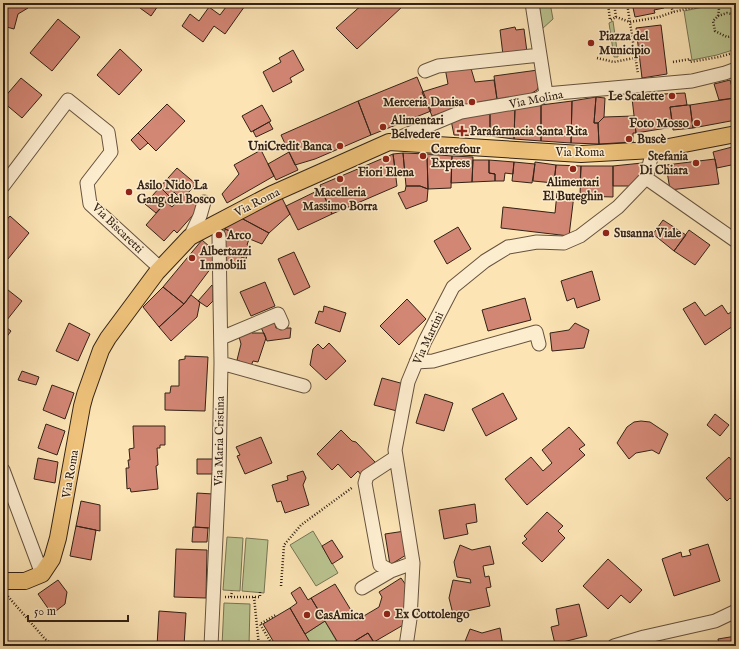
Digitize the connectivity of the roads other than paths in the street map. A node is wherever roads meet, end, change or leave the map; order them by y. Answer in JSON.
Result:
{"nodes":[{"id":1,"x":532,"y":3,"type":"edge"},
{"id":2,"x":540,"y":56,"type":"junction"},
{"id":3,"x":736,"y":69,"type":"edge"},
{"id":4,"x":425,"y":71,"type":"dead end"},
{"id":5,"x":546,"y":94,"type":"junction"},
{"id":6,"x":736,"y":134,"type":"edge"},
{"id":7,"x":389,"y":142,"type":"junction"},
{"id":8,"x":653,"y":150,"type":"junction"},
{"id":9,"x":646,"y":178,"type":"junction"},
{"id":10,"x":3,"y":186,"type":"edge"},
{"id":11,"x":204,"y":202,"type":"dead end"},
{"id":12,"x":218,"y":231,"type":"junction"},
{"id":13,"x":190,"y":237,"type":"junction"},
{"id":14,"x":736,"y":241,"type":"edge"},
{"id":15,"x":161,"y":269,"type":"junction"},
{"id":16,"x":282,"y":322,"type":"dead end"},
{"id":17,"x":221,"y":338,"type":"junction"},
{"id":18,"x":539,"y":344,"type":"dead end"},
{"id":19,"x":416,"y":362,"type":"junction"},
{"id":20,"x":221,"y":363,"type":"junction"},
{"id":21,"x":304,"y":386,"type":"dead end"},
{"id":22,"x":396,"y":457,"type":"junction"},
{"id":23,"x":3,"y":470,"type":"edge"},
{"id":24,"x":413,"y":563,"type":"junction"},
{"id":25,"x":391,"y":571,"type":"junction"},
{"id":26,"x":42,"y":574,"type":"junction"},
{"id":27,"x":3,"y":581,"type":"edge"},
{"id":28,"x":362,"y":588,"type":"dead end"},
{"id":29,"x":736,"y":610,"type":"edge"},
{"id":30,"x":211,"y":646,"type":"edge"},
{"id":31,"x":406,"y":646,"type":"edge"},
{"id":32,"x":614,"y":646,"type":"edge"}],
"edges":[{"from":1,"to":2,"type":"street"},
{"from":2,"to":4,"type":"street"},
{"from":2,"to":5,"type":"street"},
{"from":3,"to":5,"type":"street","name":"Via Molina"},
{"from":5,"to":7,"type":"street","name":"Via Molina"},
{"from":6,"to":8,"type":"main road","name":"Via Roma"},
{"from":7,"to":8,"type":"main road","name":"Via Roma"},
{"from":7,"to":12,"type":"main road","name":"Via Roma"},
{"from":8,"to":9,"type":"street","name":"Via Martini"},
{"from":9,"to":14,"type":"street"},
{"from":9,"to":19,"type":"street","name":"Via Martini"},
{"from":10,"to":15,"type":"street","name":"Via Biscaretti"},
{"from":11,"to":13,"type":"street"},
{"from":12,"to":13,"type":"main road","name":"Via Roma"},
{"from":12,"to":17,"type":"street","name":"Via Maria Cristina"},
{"from":13,"to":15,"type":"main road","name":"Via Roma"},
{"from":15,"to":26,"type":"main road","name":"Via Roma"},
{"from":16,"to":17,"type":"street"},
{"from":17,"to":20,"type":"street","name":"Via Maria Cristina"},
{"from":18,"to":19,"type":"street"},
{"from":19,"to":22,"type":"street","name":"Via Martini"},
{"from":20,"to":21,"type":"street"},
{"from":20,"to":30,"type":"street","name":"Via Maria Cristina"},
{"from":22,"to":24,"type":"street","name":"Via Martini"},
{"from":22,"to":25,"type":"street"},
{"from":23,"to":26,"type":"street"},
{"from":24,"to":25,"type":"street"},
{"from":24,"to":31,"type":"street","name":"Via Martini"},
{"from":25,"to":28,"type":"street"},
{"from":26,"to":27,"type":"main road"},
{"from":29,"to":32,"type":"street"}]}
